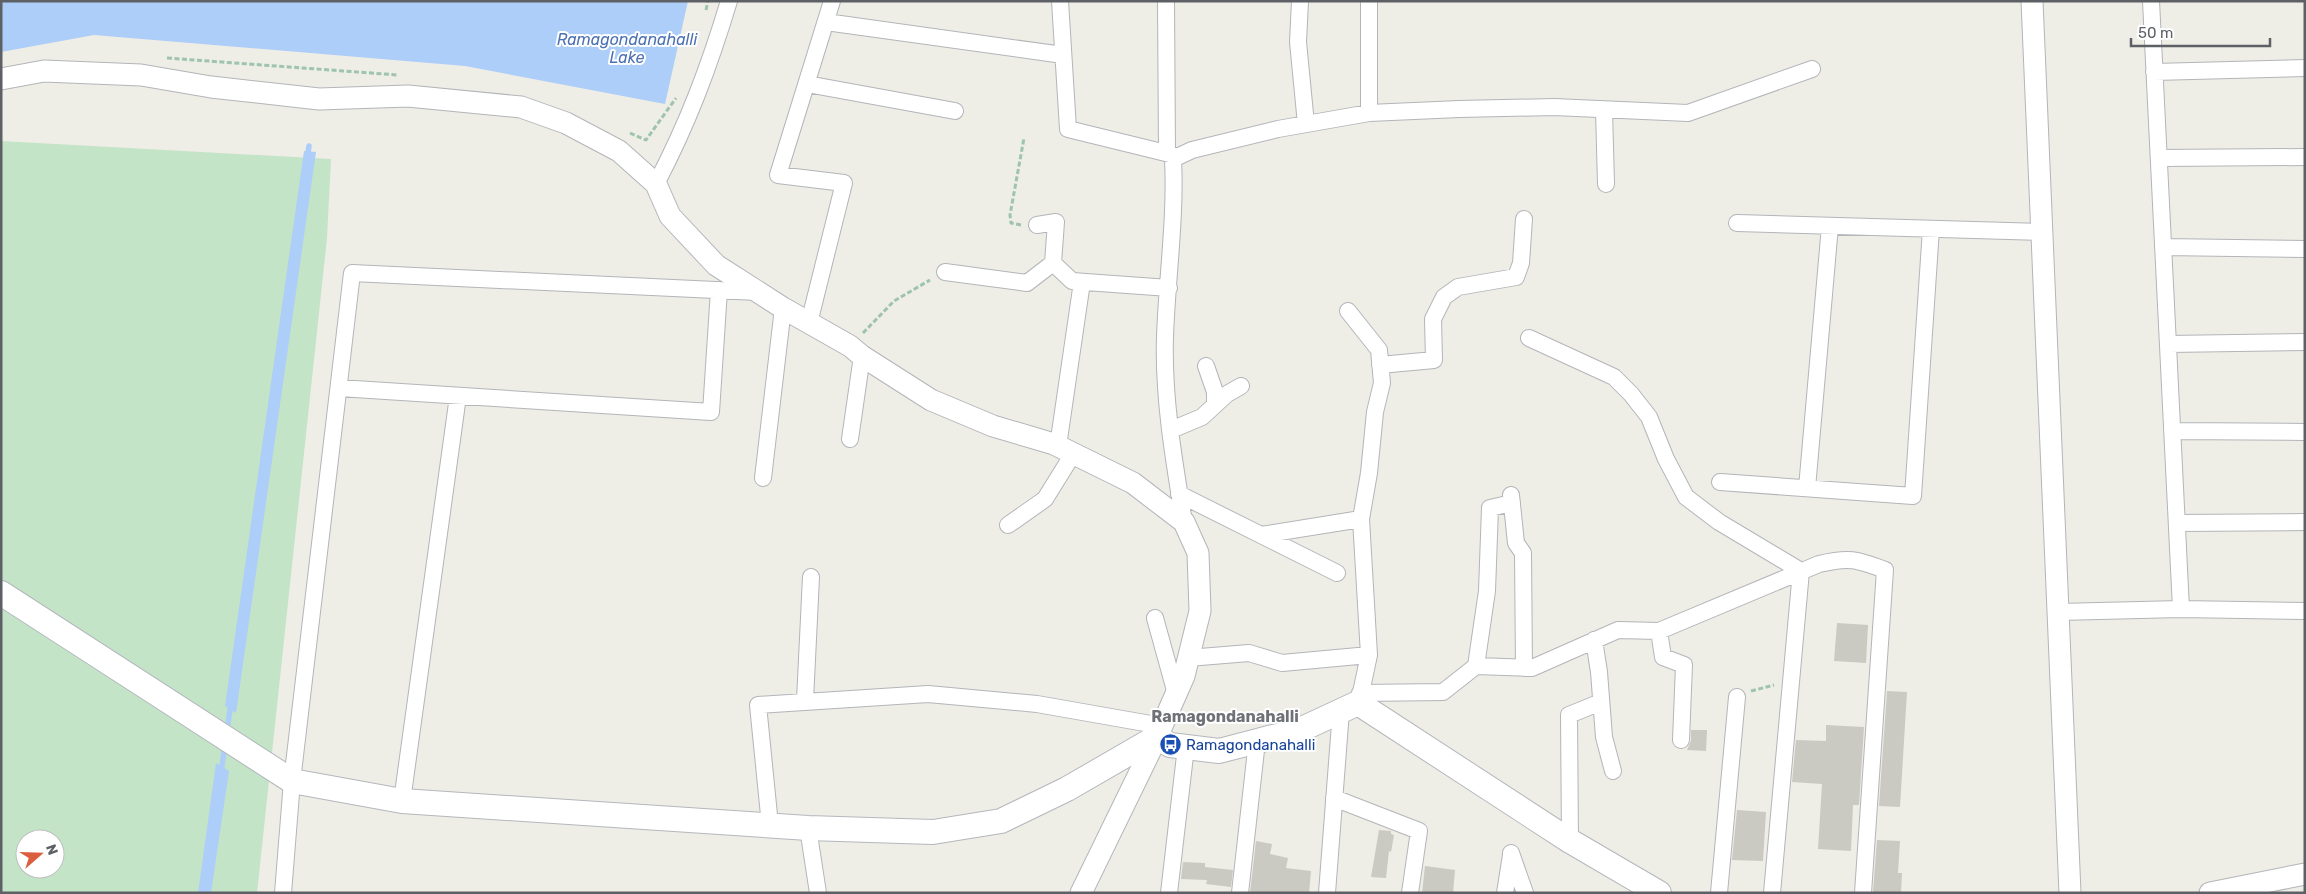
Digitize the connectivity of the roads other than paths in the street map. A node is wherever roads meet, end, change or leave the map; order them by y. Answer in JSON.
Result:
{"nodes":[{"id":1,"x":729,"y":1,"type":"edge"},
{"id":2,"x":832,"y":1,"type":"edge"},
{"id":3,"x":1060,"y":1,"type":"edge"},
{"id":4,"x":1166,"y":1,"type":"edge"},
{"id":5,"x":1300,"y":1,"type":"edge"},
{"id":6,"x":1369,"y":1,"type":"edge"},
{"id":7,"x":2032,"y":1,"type":"edge"},
{"id":8,"x":2151,"y":1,"type":"edge"},
{"id":9,"x":826,"y":22,"type":"junction"},
{"id":10,"x":1063,"y":55,"type":"junction"},
{"id":11,"x":2305,"y":68,"type":"edge"},
{"id":12,"x":1812,"y":69,"type":"dead end"},
{"id":13,"x":2154,"y":72,"type":"junction"},
{"id":14,"x":1,"y":79,"type":"edge"},
{"id":15,"x":806,"y":84,"type":"junction"},
{"id":16,"x":1604,"y":110,"type":"junction"},
{"id":17,"x":955,"y":111,"type":"dead end"},
{"id":18,"x":1369,"y":113,"type":"junction"},
{"id":19,"x":1306,"y":124,"type":"junction"},
{"id":20,"x":1172,"y":155,"type":"junction"},
{"id":21,"x":2305,"y":157,"type":"edge"},
{"id":22,"x":2159,"y":158,"type":"junction"},
{"id":23,"x":656,"y":184,"type":"junction"},
{"id":24,"x":1606,"y":184,"type":"dead end"},
{"id":25,"x":1524,"y":219,"type":"dead end"},
{"id":26,"x":1737,"y":223,"type":"dead end"},
{"id":27,"x":1037,"y":224,"type":"road end"},
{"id":28,"x":1830,"y":226,"type":"junction"},
{"id":29,"x":1931,"y":229,"type":"junction"},
{"id":30,"x":2042,"y":232,"type":"junction"},
{"id":31,"x":2163,"y":247,"type":"junction"},
{"id":32,"x":2305,"y":249,"type":"edge"},
{"id":33,"x":1053,"y":263,"type":"junction"},
{"id":34,"x":945,"y":272,"type":"road end"},
{"id":35,"x":1082,"y":282,"type":"junction"},
{"id":36,"x":1169,"y":288,"type":"junction"},
{"id":37,"x":719,"y":290,"type":"junction"},
{"id":38,"x":758,"y":292,"type":"junction"},
{"id":39,"x":783,"y":308,"type":"junction"},
{"id":40,"x":1348,"y":311,"type":"dead end"},
{"id":41,"x":809,"y":323,"type":"junction"},
{"id":42,"x":1529,"y":338,"type":"dead end"},
{"id":43,"x":2305,"y":342,"type":"edge"},
{"id":44,"x":2168,"y":344,"type":"junction"},
{"id":45,"x":856,"y":351,"type":"junction"},
{"id":46,"x":1380,"y":365,"type":"junction"},
{"id":47,"x":1206,"y":366,"type":"dead end"},
{"id":48,"x":1241,"y":386,"type":"dead end"},
{"id":49,"x":339,"y":388,"type":"junction"},
{"id":50,"x":458,"y":396,"type":"junction"},
{"id":51,"x":1215,"y":405,"type":"junction"},
{"id":52,"x":1171,"y":430,"type":"junction"},
{"id":53,"x":2172,"y":431,"type":"junction"},
{"id":54,"x":2305,"y":432,"type":"edge"},
{"id":55,"x":850,"y":439,"type":"dead end"},
{"id":56,"x":1065,"y":450,"type":"junction"},
{"id":57,"x":764,"y":478,"type":"dead end"},
{"id":58,"x":1720,"y":482,"type":"dead end"},
{"id":59,"x":1807,"y":488,"type":"junction"},
{"id":60,"x":1180,"y":494,"type":"junction"},
{"id":61,"x":1361,"y":520,"type":"junction"},
{"id":62,"x":1184,"y":522,"type":"junction"},
{"id":63,"x":2305,"y":522,"type":"edge"},
{"id":64,"x":2177,"y":523,"type":"junction"},
{"id":65,"x":1008,"y":525,"type":"dead end"},
{"id":66,"x":1261,"y":535,"type":"junction"},
{"id":67,"x":1801,"y":571,"type":"junction"},
{"id":68,"x":1337,"y":573,"type":"dead end"},
{"id":69,"x":811,"y":577,"type":"dead end"},
{"id":70,"x":1,"y":593,"type":"edge"},
{"id":71,"x":2181,"y":609,"type":"junction"},
{"id":72,"x":2058,"y":612,"type":"junction"},
{"id":73,"x":2305,"y":612,"type":"edge"},
{"id":74,"x":1155,"y":618,"type":"dead end"},
{"id":75,"x":1659,"y":631,"type":"junction"},
{"id":76,"x":1594,"y":640,"type":"junction"},
{"id":77,"x":1369,"y":655,"type":"junction"},
{"id":78,"x":1188,"y":658,"type":"junction"},
{"id":79,"x":1476,"y":666,"type":"junction"},
{"id":80,"x":1524,"y":668,"type":"junction"},
{"id":81,"x":1176,"y":694,"type":"junction"},
{"id":82,"x":1737,"y":697,"type":"road end"},
{"id":83,"x":805,"y":700,"type":"junction"},
{"id":84,"x":1353,"y":702,"type":"junction"},
{"id":85,"x":1601,"y":702,"type":"junction"},
{"id":86,"x":1160,"y":731,"type":"junction"},
{"id":87,"x":1680,"y":740,"type":"dead end"},
{"id":88,"x":1257,"y":741,"type":"junction"},
{"id":89,"x":1186,"y":747,"type":"junction"},
{"id":90,"x":1613,"y":770,"type":"dead end"},
{"id":91,"x":292,"y":781,"type":"junction"},
{"id":92,"x":1334,"y":798,"type":"junction"},
{"id":93,"x":402,"y":801,"type":"junction"},
{"id":94,"x":770,"y":825,"type":"junction"},
{"id":95,"x":808,"y":828,"type":"junction"},
{"id":96,"x":1570,"y":841,"type":"junction"},
{"id":97,"x":2305,"y":874,"type":"edge"},
{"id":98,"x":283,"y":893,"type":"edge"},
{"id":99,"x":818,"y":893,"type":"edge"},
{"id":100,"x":1081,"y":893,"type":"edge"},
{"id":101,"x":1169,"y":893,"type":"edge"},
{"id":102,"x":1240,"y":893,"type":"edge"},
{"id":103,"x":1327,"y":893,"type":"edge"},
{"id":104,"x":1410,"y":893,"type":"edge"},
{"id":105,"x":1506,"y":893,"type":"edge"},
{"id":106,"x":1525,"y":893,"type":"edge"},
{"id":107,"x":1659,"y":893,"type":"edge"},
{"id":108,"x":1719,"y":893,"type":"edge"},
{"id":109,"x":1772,"y":893,"type":"edge"},
{"id":110,"x":1862,"y":893,"type":"edge"},
{"id":111,"x":2070,"y":893,"type":"edge"},
{"id":112,"x":2210,"y":893,"type":"edge"}],
"edges":[{"from":1,"to":23,"type":"street"},
{"from":2,"to":9,"type":"street"},
{"from":3,"to":10,"type":"street"},
{"from":4,"to":20,"type":"street"},
{"from":5,"to":19,"type":"street"},
{"from":6,"to":18,"type":"street"},
{"from":7,"to":30,"type":"street"},
{"from":8,"to":13,"type":"street"},
{"from":9,"to":10,"type":"street"},
{"from":9,"to":15,"type":"street"},
{"from":10,"to":20,"type":"street"},
{"from":11,"to":13,"type":"street"},
{"from":12,"to":16,"type":"street"},
{"from":13,"to":22,"type":"street"},
{"from":14,"to":23,"type":"street"},
{"from":15,"to":17,"type":"street"},
{"from":15,"to":41,"type":"street"},
{"from":16,"to":18,"type":"street"},
{"from":16,"to":24,"type":"street"},
{"from":18,"to":19,"type":"street"},
{"from":19,"to":20,"type":"street"},
{"from":20,"to":36,"type":"street"},
{"from":21,"to":22,"type":"street"},
{"from":22,"to":31,"type":"street"},
{"from":23,"to":38,"type":"street"},
{"from":25,"to":46,"type":"street"},
{"from":26,"to":28,"type":"street"},
{"from":27,"to":33,"type":"street"},
{"from":28,"to":29,"type":"street"},
{"from":28,"to":59,"type":"street"},
{"from":29,"to":30,"type":"street"},
{"from":29,"to":59,"type":"street"},
{"from":30,"to":72,"type":"street"},
{"from":31,"to":32,"type":"street"},
{"from":31,"to":44,"type":"street"},
{"from":33,"to":34,"type":"street"},
{"from":33,"to":35,"type":"street"},
{"from":35,"to":36,"type":"street"},
{"from":35,"to":56,"type":"street"},
{"from":36,"to":52,"type":"street"},
{"from":37,"to":38,"type":"street"},
{"from":37,"to":49,"type":"street"},
{"from":37,"to":50,"type":"street"},
{"from":38,"to":39,"type":"street"},
{"from":39,"to":41,"type":"street"},
{"from":39,"to":57,"type":"street"},
{"from":40,"to":46,"type":"street"},
{"from":41,"to":45,"type":"street"},
{"from":42,"to":67,"type":"street"},
{"from":43,"to":44,"type":"street"},
{"from":44,"to":53,"type":"street"},
{"from":45,"to":55,"type":"street"},
{"from":45,"to":56,"type":"street"},
{"from":46,"to":61,"type":"street"},
{"from":47,"to":51,"type":"street"},
{"from":48,"to":51,"type":"street"},
{"from":49,"to":50,"type":"street"},
{"from":49,"to":91,"type":"street"},
{"from":50,"to":93,"type":"street"},
{"from":51,"to":52,"type":"street"},
{"from":52,"to":60,"type":"street"},
{"from":53,"to":54,"type":"street"},
{"from":53,"to":64,"type":"street"},
{"from":56,"to":62,"type":"street"},
{"from":56,"to":65,"type":"street"},
{"from":58,"to":59,"type":"street"},
{"from":60,"to":62,"type":"street"},
{"from":60,"to":66,"type":"street"},
{"from":61,"to":66,"type":"street"},
{"from":61,"to":77,"type":"street"},
{"from":62,"to":78,"type":"street"},
{"from":63,"to":64,"type":"street"},
{"from":64,"to":71,"type":"street"},
{"from":66,"to":68,"type":"street"},
{"from":67,"to":75,"type":"street"},
{"from":67,"to":109,"type":"street"},
{"from":67,"to":110,"type":"street"},
{"from":69,"to":83,"type":"street"},
{"from":70,"to":91,"type":"main road"},
{"from":71,"to":72,"type":"street"},
{"from":71,"to":73,"type":"street"},
{"from":72,"to":111,"type":"street"},
{"from":74,"to":81,"type":"street"},
{"from":75,"to":76,"type":"street"},
{"from":75,"to":87,"type":"street"},
{"from":76,"to":80,"type":"street"},
{"from":76,"to":85,"type":"street"},
{"from":77,"to":78,"type":"street"},
{"from":77,"to":84,"type":"street"},
{"from":78,"to":81,"type":"street"},
{"from":79,"to":80,"type":"street"},
{"from":79,"to":80,"type":"street"},
{"from":79,"to":84,"type":"street"},
{"from":81,"to":86,"type":"street"},
{"from":82,"to":108,"type":"street"},
{"from":83,"to":86,"type":"street"},
{"from":83,"to":94,"type":"street"},
{"from":84,"to":88,"type":"main road"},
{"from":84,"to":92,"type":"street"},
{"from":84,"to":96,"type":"main road"},
{"from":85,"to":90,"type":"street"},
{"from":85,"to":96,"type":"street"},
{"from":86,"to":89,"type":"main road"},
{"from":86,"to":95,"type":"main road"},
{"from":86,"to":100,"type":"street"},
{"from":88,"to":89,"type":"main road"},
{"from":88,"to":102,"type":"street"},
{"from":89,"to":101,"type":"street"},
{"from":91,"to":93,"type":"main road"},
{"from":91,"to":98,"type":"street"},
{"from":92,"to":103,"type":"street"},
{"from":92,"to":104,"type":"street"},
{"from":93,"to":94,"type":"main road"},
{"from":94,"to":95,"type":"main road"},
{"from":95,"to":99,"type":"street"},
{"from":96,"to":107,"type":"main road"},
{"from":97,"to":112,"type":"street"},
{"from":105,"to":106,"type":"street"}]}
